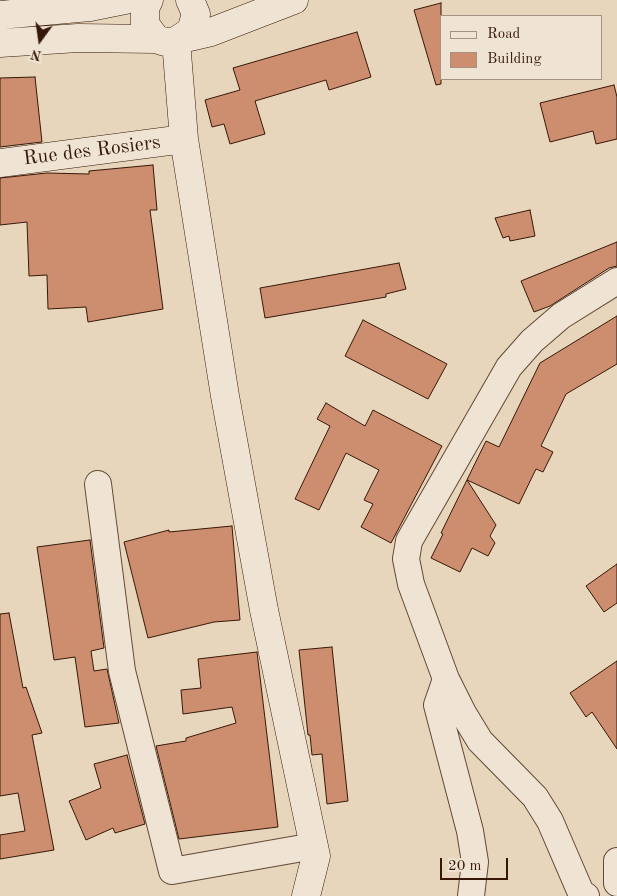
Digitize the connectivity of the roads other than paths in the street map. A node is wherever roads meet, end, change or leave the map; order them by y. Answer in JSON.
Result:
{"nodes":[{"id":1,"x":125,"y":0,"type":"edge"},
{"id":2,"x":149,"y":0,"type":"edge"},
{"id":3,"x":190,"y":0,"type":"edge"},
{"id":4,"x":294,"y":0,"type":"edge"},
{"id":5,"x":0,"y":15,"type":"edge"},
{"id":6,"x":172,"y":39,"type":"junction"},
{"id":7,"x":0,"y":43,"type":"edge"},
{"id":8,"x":184,"y":139,"type":"junction"},
{"id":9,"x":0,"y":163,"type":"edge"},
{"id":10,"x":617,"y":281,"type":"edge"},
{"id":11,"x":98,"y":484,"type":"dead end"},
{"id":12,"x":446,"y":679,"type":"junction"},
{"id":13,"x":314,"y":846,"type":"junction"},
{"id":14,"x":617,"y":860,"type":"edge"},
{"id":15,"x":617,"y":883,"type":"edge"},
{"id":16,"x":306,"y":896,"type":"edge"},
{"id":17,"x":471,"y":896,"type":"edge"},
{"id":18,"x":586,"y":896,"type":"edge"}],
"edges":[{"from":1,"to":5,"type":"street"},
{"from":2,"to":6,"type":"street"},
{"from":3,"to":6,"type":"street"},
{"from":4,"to":6,"type":"street"},
{"from":6,"to":7,"type":"street"},
{"from":6,"to":8,"type":"street"},
{"from":8,"to":9,"type":"street","name":"Rue des Rosiers"},
{"from":8,"to":13,"type":"street"},
{"from":10,"to":12,"type":"street"},
{"from":11,"to":13,"type":"street"},
{"from":12,"to":17,"type":"street"},
{"from":12,"to":18,"type":"street"},
{"from":13,"to":16,"type":"street"},
{"from":14,"to":15,"type":"street"}]}
